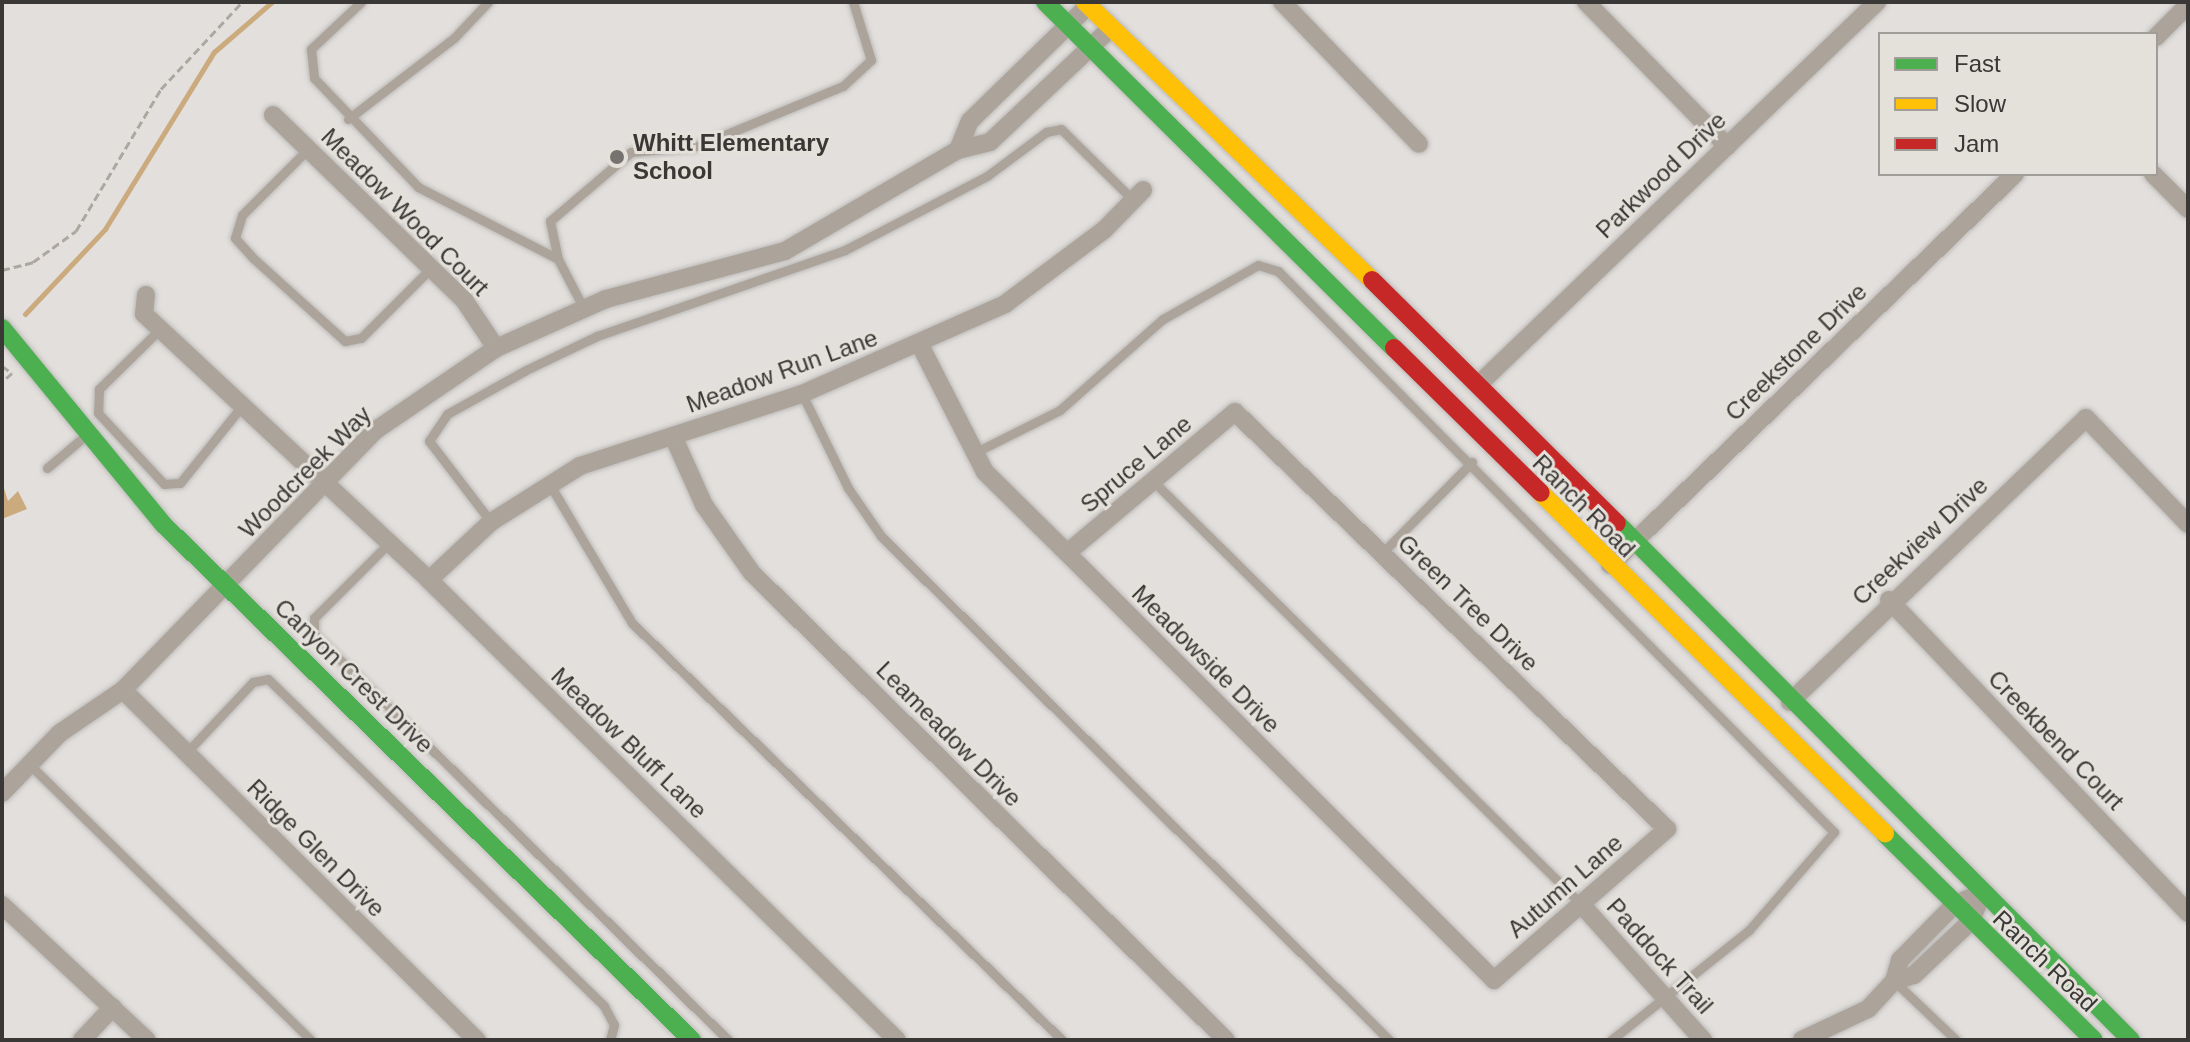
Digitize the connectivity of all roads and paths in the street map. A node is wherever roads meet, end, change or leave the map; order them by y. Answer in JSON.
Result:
{"nodes":[{"id":1,"x":242,"y":2,"type":"edge"},
{"id":2,"x":361,"y":2,"type":"edge"},
{"id":3,"x":488,"y":2,"type":"edge"},
{"id":4,"x":853,"y":2,"type":"edge"},
{"id":5,"x":1045,"y":2,"type":"edge"},
{"id":6,"x":1282,"y":2,"type":"edge"},
{"id":7,"x":1586,"y":2,"type":"edge"},
{"id":8,"x":1877,"y":2,"type":"edge"},
{"id":9,"x":1087,"y":4,"type":"edge"},
{"id":10,"x":2188,"y":5,"type":"edge"},
{"id":11,"x":1068,"y":26,"type":"junction"},
{"id":12,"x":1111,"y":28,"type":"junction"},
{"id":13,"x":2158,"y":35,"type":"edge"},
{"id":14,"x":1090,"y":48,"type":"junction"},
{"id":15,"x":273,"y":115,"type":"dead end"},
{"id":16,"x":348,"y":119,"type":"junction"},
{"id":17,"x":1419,"y":144,"type":"dead end"},
{"id":18,"x":1727,"y":146,"type":"junction"},
{"id":19,"x":308,"y":149,"type":"junction"},
{"id":20,"x":958,"y":150,"type":"junction"},
{"id":21,"x":2013,"y":176,"type":"edge"},
{"id":22,"x":2155,"y":176,"type":"edge"},
{"id":23,"x":1139,"y":195,"type":"joint"},
{"id":24,"x":2188,"y":209,"type":"edge"},
{"id":25,"x":558,"y":259,"type":"junction"},
{"id":26,"x":431,"y":268,"type":"junction"},
{"id":27,"x":2,"y":270,"type":"edge"},
{"id":28,"x":146,"y":295,"type":"dead end"},
{"id":29,"x":584,"y":309,"type":"junction"},
{"id":30,"x":2,"y":328,"type":"edge"},
{"id":31,"x":160,"y":329,"type":"junction"},
{"id":32,"x":920,"y":345,"type":"junction"},
{"id":33,"x":496,"y":348,"type":"junction"},
{"id":34,"x":2,"y":366,"type":"edge"},
{"id":35,"x":2,"y":382,"type":"edge"},
{"id":36,"x":1479,"y":384,"type":"junction"},
{"id":37,"x":802,"y":394,"type":"junction"},
{"id":38,"x":241,"y":407,"type":"junction"},
{"id":39,"x":1235,"y":412,"type":"joint"},
{"id":40,"x":85,"y":436,"type":"junction"},
{"id":41,"x":673,"y":436,"type":"junction"},
{"id":42,"x":976,"y":452,"type":"junction"},
{"id":43,"x":1472,"y":462,"type":"junction"},
{"id":44,"x":47,"y":468,"type":"dead end"},
{"id":45,"x":1153,"y":481,"type":"junction"},
{"id":46,"x":326,"y":482,"type":"junction"},
{"id":47,"x":550,"y":485,"type":"junction"},
{"id":48,"x":491,"y":522,"type":"junction"},
{"id":49,"x":2188,"y":524,"type":"edge"},
{"id":50,"x":389,"y":543,"type":"junction"},
{"id":51,"x":1634,"y":543,"type":"junction"},
{"id":52,"x":1067,"y":553,"type":"junction"},
{"id":53,"x":1382,"y":553,"type":"junction"},
{"id":54,"x":1610,"y":565,"type":"junction"},
{"id":55,"x":429,"y":580,"type":"junction"},
{"id":56,"x":226,"y":584,"type":"junction"},
{"id":57,"x":1889,"y":600,"type":"junction"},
{"id":58,"x":123,"y":690,"type":"junction"},
{"id":59,"x":1790,"y":702,"type":"junction"},
{"id":60,"x":186,"y":753,"type":"junction"},
{"id":61,"x":16,"y":770,"type":"edge"},
{"id":62,"x":2,"y":793,"type":"edge"},
{"id":63,"x":1667,"y":829,"type":"joint"},
{"id":64,"x":1983,"y":892,"type":"junction"},
{"id":65,"x":1581,"y":904,"type":"junction"},
{"id":66,"x":2,"y":905,"type":"edge"},
{"id":67,"x":1954,"y":905,"type":"junction"},
{"id":68,"x":2188,"y":913,"type":"edge"},
{"id":69,"x":1970,"y":922,"type":"junction"},
{"id":70,"x":1494,"y":980,"type":"joint"},
{"id":71,"x":1894,"y":981,"type":"junction"},
{"id":72,"x":1662,"y":995,"type":"junction"},
{"id":73,"x":113,"y":1007,"type":"junction"},
{"id":74,"x":1381,"y":1037,"type":"edge"},
{"id":75,"x":82,"y":1040,"type":"edge"},
{"id":76,"x":147,"y":1040,"type":"edge"},
{"id":77,"x":311,"y":1040,"type":"edge"},
{"id":78,"x":477,"y":1040,"type":"edge"},
{"id":79,"x":610,"y":1040,"type":"edge"},
{"id":80,"x":692,"y":1040,"type":"edge"},
{"id":81,"x":728,"y":1040,"type":"edge"},
{"id":82,"x":897,"y":1040,"type":"edge"},
{"id":83,"x":1062,"y":1040,"type":"edge"},
{"id":84,"x":1225,"y":1040,"type":"edge"},
{"id":85,"x":1611,"y":1040,"type":"edge"},
{"id":86,"x":1703,"y":1040,"type":"edge"},
{"id":87,"x":1802,"y":1040,"type":"edge"},
{"id":88,"x":1956,"y":1040,"type":"edge"},
{"id":89,"x":2094,"y":1040,"type":"edge"},
{"id":90,"x":2131,"y":1040,"type":"edge"}],
"edges":[{"from":1,"to":27,"type":"path"},
{"from":2,"to":16,"type":"lane"},
{"from":3,"to":16,"type":"lane"},
{"from":4,"to":25,"type":"lane"},
{"from":5,"to":11,"type":"main road","name":"Ranch Road"},
{"from":6,"to":17,"type":"street"},
{"from":7,"to":18,"type":"street"},
{"from":8,"to":18,"type":"street","name":"Parkwood Drive"},
{"from":9,"to":11,"type":"street"},
{"from":9,"to":12,"type":"main road","name":"Ranch Road"},
{"from":10,"to":13,"type":"street"},
{"from":11,"to":14,"type":"main road","name":"Ranch Road"},
{"from":11,"to":20,"type":"street"},
{"from":12,"to":14,"type":"street","name":"Woodcreek Way"},
{"from":12,"to":36,"type":"main road","name":"Ranch Road"},
{"from":14,"to":20,"type":"street","name":"Woodcreek Way"},
{"from":14,"to":54,"type":"main road","name":"Ranch Road"},
{"from":15,"to":19,"type":"street","name":"Meadow Wood Court"},
{"from":16,"to":25,"type":"lane"},
{"from":18,"to":36,"type":"street","name":"Parkwood Drive"},
{"from":19,"to":26,"type":"street","name":"Meadow Wood Court"},
{"from":19,"to":26,"type":"lane"},
{"from":20,"to":29,"type":"street","name":"Woodcreek Way"},
{"from":21,"to":51,"type":"street","name":"Creekstone Drive"},
{"from":22,"to":24,"type":"street"},
{"from":23,"to":32,"type":"street","name":"Meadow Run Lane"},
{"from":23,"to":48,"type":"lane"},
{"from":25,"to":29,"type":"lane"},
{"from":26,"to":33,"type":"street","name":"Meadow Wood Court"},
{"from":28,"to":31,"type":"street"},
{"from":29,"to":33,"type":"street","name":"Woodcreek Way"},
{"from":30,"to":40,"type":"main road","name":"Canyon Crest Drive"},
{"from":31,"to":38,"type":"street","name":"Meadow Bluff Lane"},
{"from":31,"to":38,"type":"lane"},
{"from":32,"to":37,"type":"street","name":"Meadow Run Lane"},
{"from":32,"to":42,"type":"street","name":"Meadowside Drive"},
{"from":33,"to":46,"type":"street","name":"Woodcreek Way"},
{"from":34,"to":35,"type":"path"},
{"from":36,"to":51,"type":"main road","name":"Ranch Road"},
{"from":37,"to":41,"type":"street","name":"Meadow Run Lane"},
{"from":37,"to":74,"type":"lane"},
{"from":38,"to":46,"type":"street","name":"Meadow Bluff Lane"},
{"from":39,"to":45,"type":"street","name":"Spruce Lane"},
{"from":39,"to":53,"type":"street","name":"Green Tree Drive"},
{"from":40,"to":44,"type":"lane"},
{"from":40,"to":56,"type":"main road","name":"Canyon Crest Drive"},
{"from":41,"to":47,"type":"street","name":"Meadow Run Lane"},
{"from":41,"to":84,"type":"street","name":"Leameadow Drive"},
{"from":42,"to":43,"type":"lane"},
{"from":42,"to":52,"type":"street","name":"Meadowside Drive"},
{"from":43,"to":53,"type":"lane"},
{"from":43,"to":72,"type":"lane"},
{"from":45,"to":52,"type":"street","name":"Spruce Lane"},
{"from":45,"to":65,"type":"lane"},
{"from":46,"to":50,"type":"street","name":"Meadow Bluff Lane"},
{"from":46,"to":56,"type":"street","name":"Woodcreek Way"},
{"from":47,"to":48,"type":"street","name":"Meadow Run Lane"},
{"from":47,"to":83,"type":"lane"},
{"from":48,"to":55,"type":"street","name":"Meadow Run Lane"},
{"from":49,"to":57,"type":"street","name":"Creekview Drive"},
{"from":50,"to":55,"type":"street","name":"Meadow Bluff Lane"},
{"from":50,"to":81,"type":"lane"},
{"from":51,"to":54,"type":"street","name":"Creekstone Drive"},
{"from":51,"to":59,"type":"main road","name":"Ranch Road"},
{"from":52,"to":70,"type":"street","name":"Meadowside Drive"},
{"from":53,"to":63,"type":"street","name":"Green Tree Drive"},
{"from":54,"to":67,"type":"main road","name":"Ranch Road"},
{"from":55,"to":82,"type":"street","name":"Meadow Bluff Lane"},
{"from":56,"to":58,"type":"street","name":"Woodcreek Way"},
{"from":56,"to":80,"type":"main road","name":"Canyon Crest Drive"},
{"from":57,"to":59,"type":"street","name":"Creekview Drive"},
{"from":57,"to":68,"type":"street","name":"Creekbend Court"},
{"from":58,"to":60,"type":"street","name":"Ridge Glen Drive"},
{"from":58,"to":61,"type":"street","name":"Woodcreek Way"},
{"from":59,"to":64,"type":"main road","name":"Ranch Road"},
{"from":60,"to":78,"type":"street","name":"Ridge Glen Drive"},
{"from":60,"to":79,"type":"lane"},
{"from":61,"to":62,"type":"street","name":"Woodcreek Way"},
{"from":61,"to":77,"type":"lane"},
{"from":63,"to":65,"type":"street","name":"Autumn Lane"},
{"from":64,"to":67,"type":"street"},
{"from":64,"to":69,"type":"street"},
{"from":64,"to":90,"type":"main road","name":"Ranch Road"},
{"from":65,"to":70,"type":"street","name":"Autumn Lane"},
{"from":65,"to":72,"type":"street","name":"Paddock Trail"},
{"from":66,"to":73,"type":"street"},
{"from":67,"to":69,"type":"main road","name":"Ranch Road"},
{"from":67,"to":71,"type":"street"},
{"from":69,"to":71,"type":"street"},
{"from":69,"to":89,"type":"main road","name":"Ranch Road"},
{"from":71,"to":87,"type":"street"},
{"from":71,"to":88,"type":"lane"},
{"from":72,"to":85,"type":"lane"},
{"from":72,"to":86,"type":"street","name":"Paddock Trail"},
{"from":73,"to":75,"type":"street"},
{"from":73,"to":76,"type":"street"}]}
